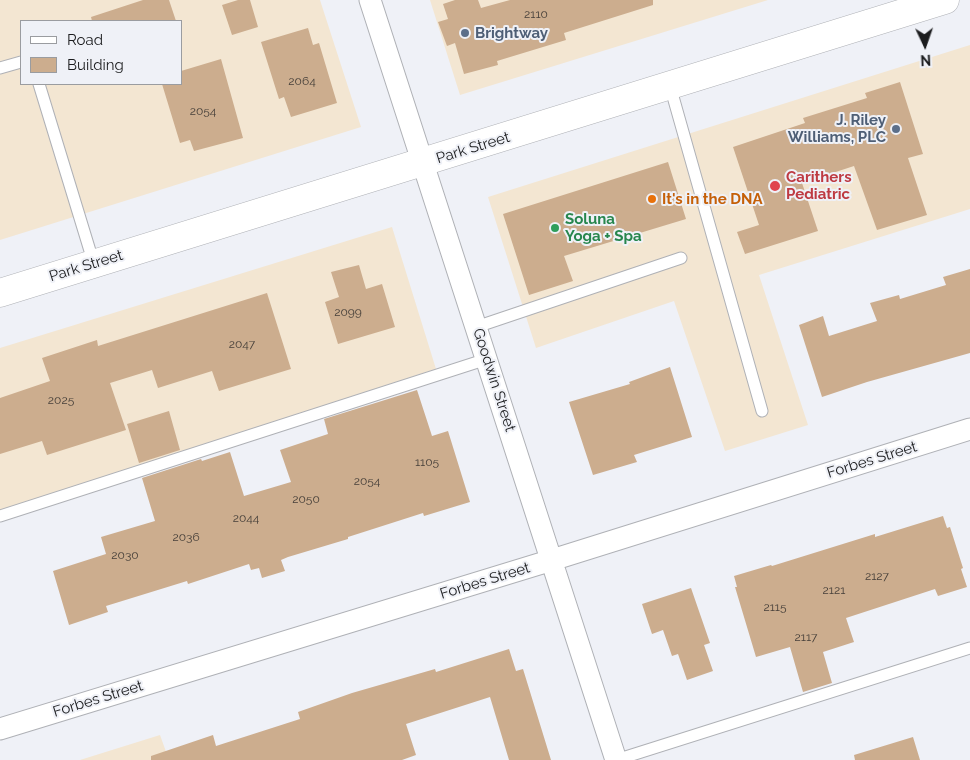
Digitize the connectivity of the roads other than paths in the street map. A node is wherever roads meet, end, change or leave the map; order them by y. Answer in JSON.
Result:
{"nodes":[{"id":1,"x":370,"y":0,"type":"edge"},
{"id":2,"x":945,"y":0,"type":"edge"},
{"id":3,"x":20,"y":62,"type":"edge"},
{"id":4,"x":0,"y":68,"type":"edge"},
{"id":5,"x":39,"y":85,"type":"edge"},
{"id":6,"x":670,"y":86,"type":"junction"},
{"id":7,"x":423,"y":163,"type":"junction"},
{"id":8,"x":681,"y":258,"type":"dead end"},
{"id":9,"x":94,"y":264,"type":"junction"},
{"id":10,"x":0,"y":294,"type":"edge"},
{"id":11,"x":476,"y":327,"type":"junction"},
{"id":12,"x":487,"y":359,"type":"junction"},
{"id":13,"x":762,"y":411,"type":"dead end"},
{"id":14,"x":970,"y":429,"type":"edge"},
{"id":15,"x":0,"y":516,"type":"edge"},
{"id":16,"x":552,"y":560,"type":"junction"},
{"id":17,"x":970,"y":648,"type":"edge"},
{"id":18,"x":0,"y":729,"type":"edge"},
{"id":19,"x":616,"y":760,"type":"edge"}],
"edges":[{"from":1,"to":7,"type":"street","name":"Goodwin Street"},
{"from":2,"to":6,"type":"street","name":"Park Street"},
{"from":3,"to":4,"type":"lane"},
{"from":5,"to":9,"type":"lane"},
{"from":6,"to":7,"type":"street","name":"Park Street"},
{"from":6,"to":13,"type":"lane"},
{"from":7,"to":9,"type":"street","name":"Park Street"},
{"from":7,"to":11,"type":"street","name":"Goodwin Street"},
{"from":8,"to":11,"type":"lane"},
{"from":9,"to":10,"type":"street","name":"Park Street"},
{"from":11,"to":12,"type":"street","name":"Goodwin Street"},
{"from":12,"to":15,"type":"lane"},
{"from":12,"to":16,"type":"street","name":"Goodwin Street"},
{"from":14,"to":16,"type":"street","name":"Forbes Street"},
{"from":16,"to":18,"type":"street","name":"Forbes Street"},
{"from":16,"to":19,"type":"street","name":"Goodwin Street"},
{"from":17,"to":19,"type":"lane"}]}
